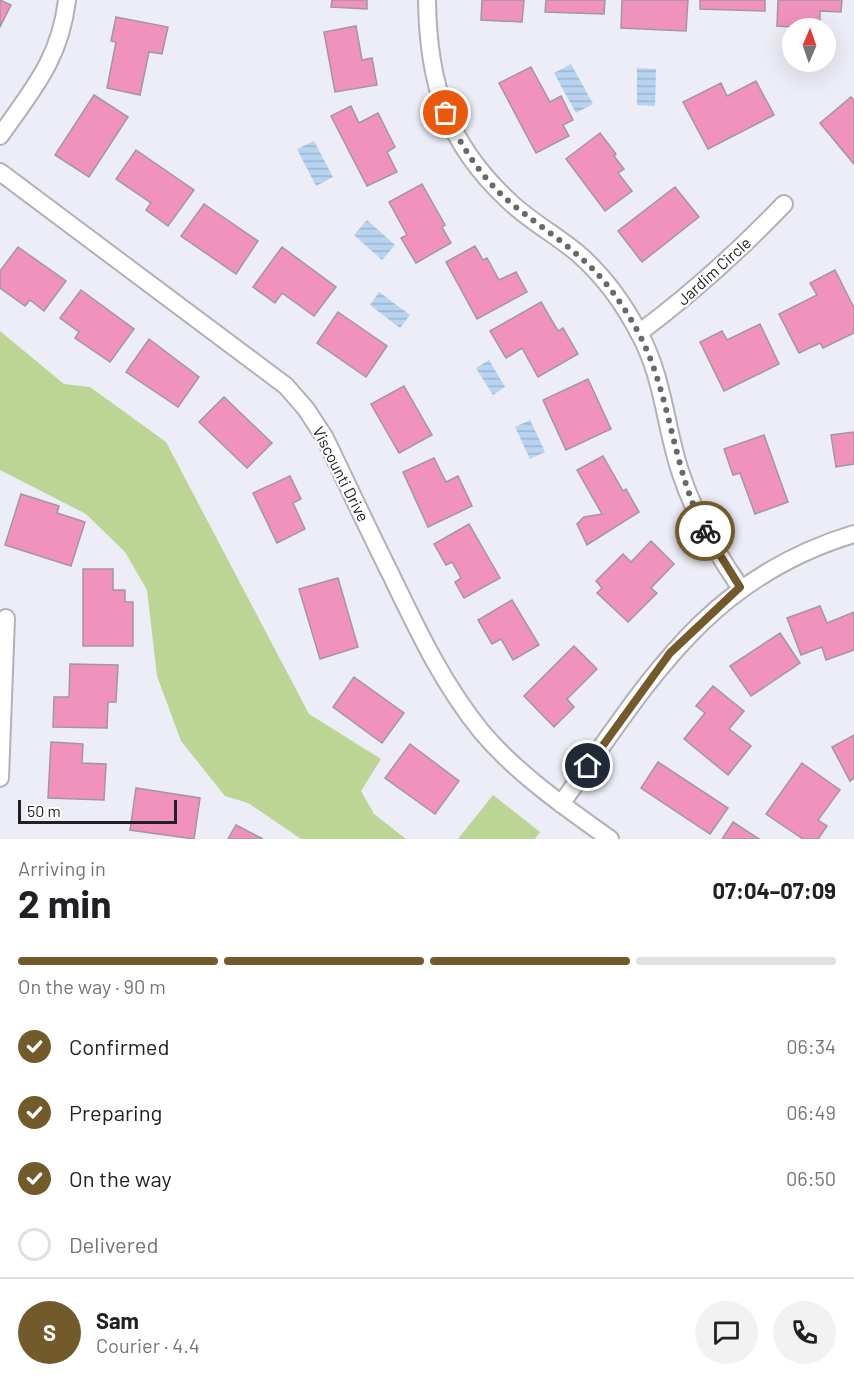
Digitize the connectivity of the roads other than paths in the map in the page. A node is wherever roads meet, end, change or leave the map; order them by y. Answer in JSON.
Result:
{"nodes":[{"id":1,"x":68,"y":0,"type":"edge"},
{"id":2,"x":427,"y":0,"type":"edge"},
{"id":3,"x":0,"y":136,"type":"edge"},
{"id":4,"x":0,"y":172,"type":"edge"},
{"id":5,"x":784,"y":204,"type":"dead end"},
{"id":6,"x":639,"y":333,"type":"junction"},
{"id":7,"x":854,"y":534,"type":"edge"},
{"id":8,"x":740,"y":587,"type":"junction"},
{"id":9,"x":6,"y":618,"type":"dead end"},
{"id":10,"x":0,"y":778,"type":"edge"},
{"id":11,"x":561,"y":804,"type":"junction"},
{"id":12,"x":610,"y":839,"type":"edge"}],
"edges":[{"from":1,"to":3,"type":"street"},
{"from":2,"to":6,"type":"street"},
{"from":4,"to":11,"type":"street","name":"Viscounti Drive"},
{"from":5,"to":6,"type":"street","name":"Jardim Circle"},
{"from":6,"to":8,"type":"street"},
{"from":7,"to":8,"type":"street"},
{"from":8,"to":11,"type":"street"},
{"from":9,"to":10,"type":"street"},
{"from":11,"to":12,"type":"street","name":"Viscounti Drive"}]}
